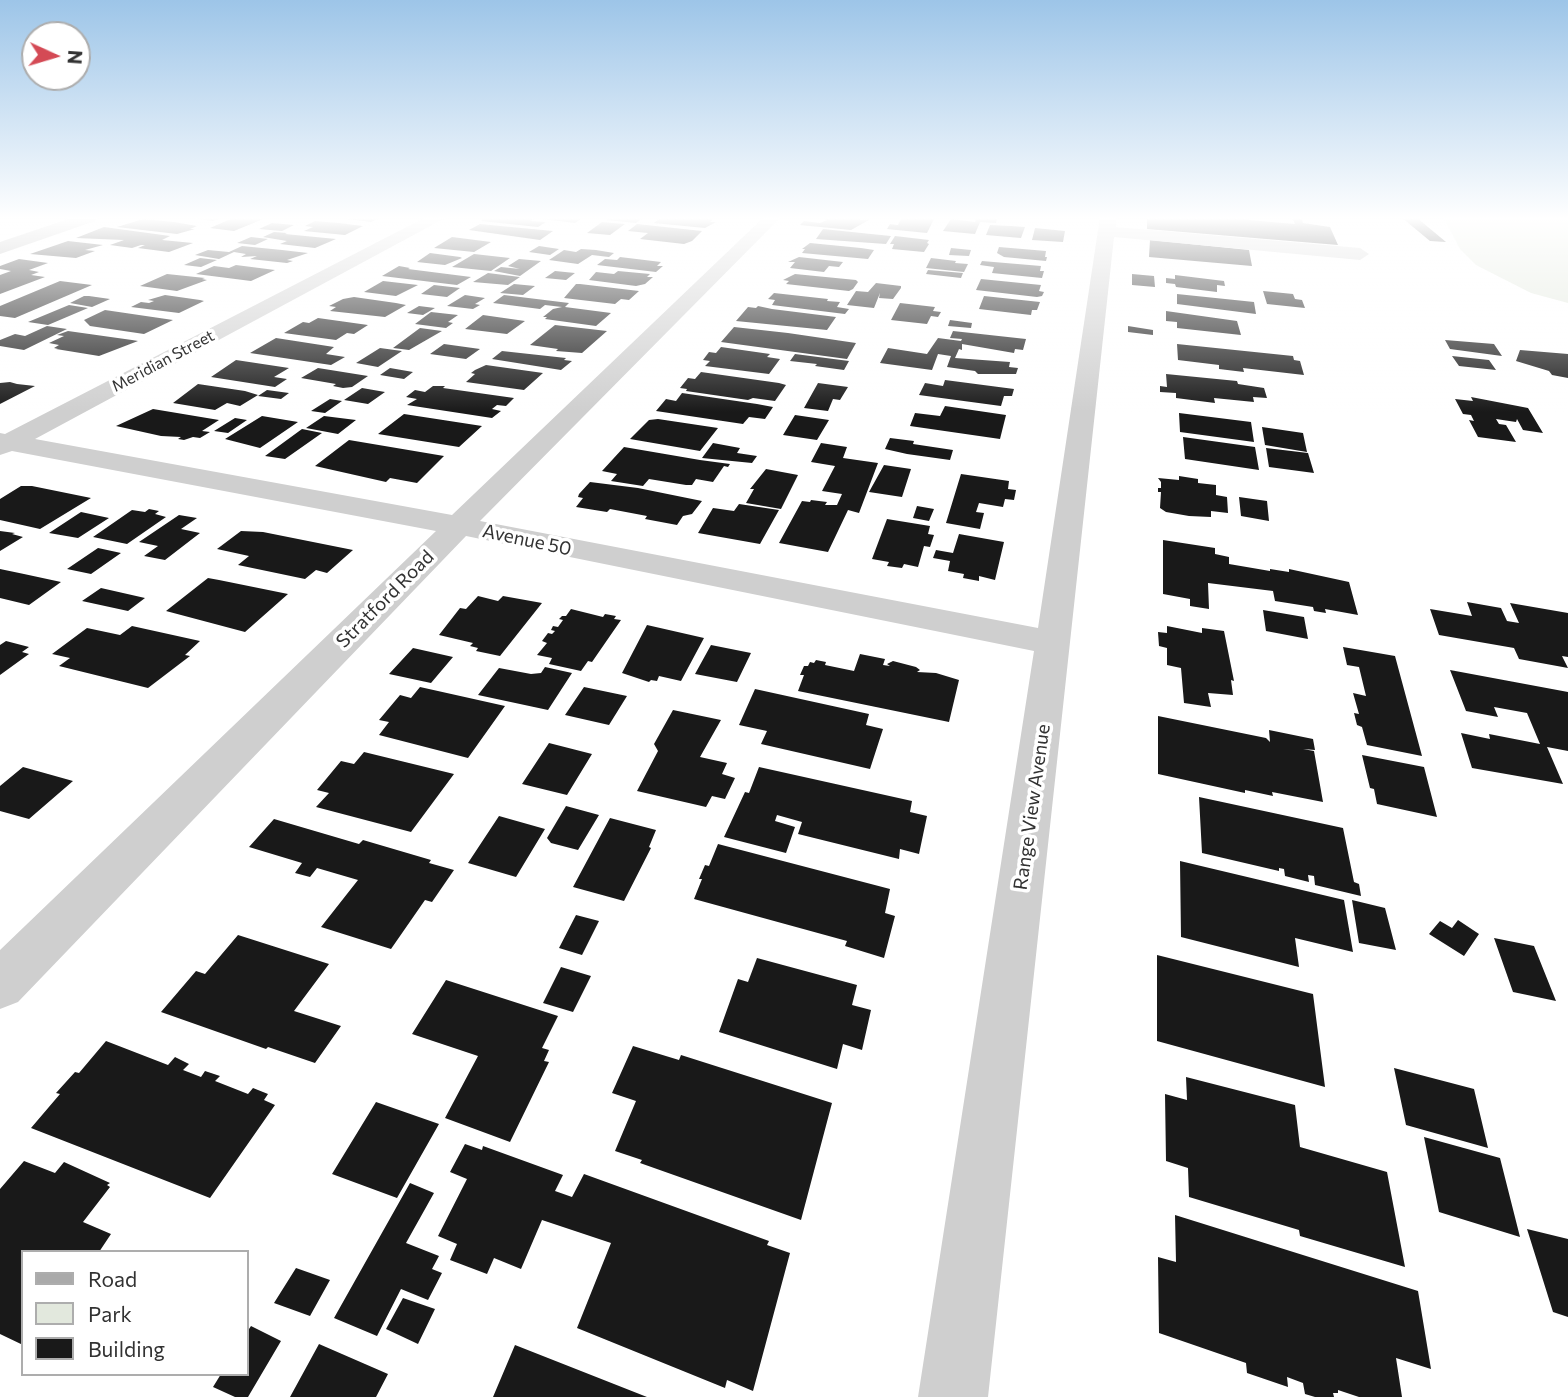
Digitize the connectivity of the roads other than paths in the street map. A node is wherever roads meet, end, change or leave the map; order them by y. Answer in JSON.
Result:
{"nodes":[{"id":1,"x":311,"y":282,"type":"edge"},
{"id":2,"x":706,"y":282,"type":"edge"},
{"id":3,"x":1097,"y":282,"type":"edge"},
{"id":4,"x":2,"y":444,"type":"edge"},
{"id":5,"x":461,"y":526,"type":"junction"},
{"id":6,"x":1054,"y":643,"type":"junction"},
{"id":7,"x":0,"y":985,"type":"edge"},
{"id":8,"x":953,"y":1397,"type":"edge"}],
"edges":[{"from":1,"to":4,"type":"street","name":"Meridian Street"},
{"from":2,"to":5,"type":"street","name":"Stratford Road"},
{"from":3,"to":6,"type":"street","name":"Range View Avenue"},
{"from":4,"to":5,"type":"street","name":"Avenue 50"},
{"from":5,"to":6,"type":"street","name":"Avenue 50"},
{"from":5,"to":7,"type":"street","name":"Stratford Road"},
{"from":6,"to":8,"type":"street","name":"Range View Avenue"}]}
